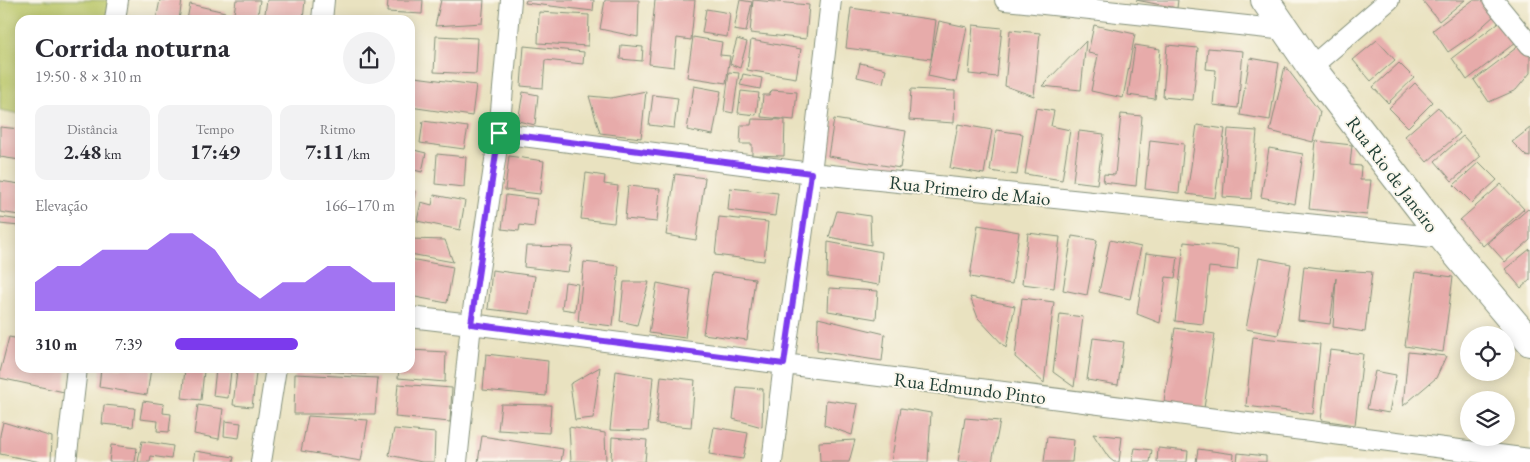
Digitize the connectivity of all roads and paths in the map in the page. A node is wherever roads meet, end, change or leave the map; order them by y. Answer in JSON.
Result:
{"nodes":[{"id":1,"x":118,"y":0,"type":"edge"},
{"id":2,"x":324,"y":0,"type":"edge"},
{"id":3,"x":511,"y":0,"type":"edge"},
{"id":4,"x":831,"y":0,"type":"edge"},
{"id":5,"x":1005,"y":0,"type":"edge"},
{"id":6,"x":1265,"y":0,"type":"edge"},
{"id":7,"x":1389,"y":0,"type":"edge"},
{"id":8,"x":1493,"y":0,"type":"edge"},
{"id":9,"x":1029,"y":1,"type":"edge"},
{"id":10,"x":116,"y":15,"type":"edge"},
{"id":11,"x":322,"y":15,"type":"edge"},
{"id":12,"x":1285,"y":30,"type":"junction"},
{"id":13,"x":1530,"y":45,"type":"edge"},
{"id":14,"x":1311,"y":67,"type":"junction"},
{"id":15,"x":499,"y":133,"type":"junction"},
{"id":16,"x":811,"y":173,"type":"junction"},
{"id":17,"x":1442,"y":238,"type":"junction"},
{"id":18,"x":415,"y":318,"type":"edge"},
{"id":19,"x":471,"y":324,"type":"junction"},
{"id":20,"x":1530,"y":342,"type":"edge"},
{"id":21,"x":784,"y":364,"type":"junction"},
{"id":22,"x":76,"y":373,"type":"edge"},
{"id":23,"x":275,"y":373,"type":"edge"},
{"id":24,"x":1530,"y":458,"type":"edge"},
{"id":25,"x":66,"y":462,"type":"edge"},
{"id":26,"x":261,"y":462,"type":"edge"},
{"id":27,"x":457,"y":462,"type":"edge"},
{"id":28,"x":772,"y":462,"type":"edge"}],
"edges":[{"from":1,"to":10,"type":"street"},
{"from":2,"to":11,"type":"street"},
{"from":3,"to":15,"type":"street"},
{"from":4,"to":16,"type":"street"},
{"from":5,"to":9,"type":"street"},
{"from":6,"to":12,"type":"main road","name":"Rua Rio de Janeiro"},
{"from":7,"to":14,"type":"street"},
{"from":8,"to":13,"type":"street"},
{"from":9,"to":12,"type":"street"},
{"from":12,"to":14,"type":"main road","name":"Rua Rio de Janeiro"},
{"from":14,"to":17,"type":"main road","name":"Rua Rio de Janeiro"},
{"from":15,"to":16,"type":"street","name":"Rua Primeiro de Maio"},
{"from":15,"to":19,"type":"street"},
{"from":16,"to":17,"type":"street","name":"Rua Primeiro de Maio"},
{"from":16,"to":21,"type":"street"},
{"from":17,"to":20,"type":"main road","name":"Rua Rio de Janeiro"},
{"from":18,"to":19,"type":"street","name":"Rua Edmundo Pinto"},
{"from":19,"to":21,"type":"street","name":"Rua Edmundo Pinto"},
{"from":19,"to":27,"type":"street"},
{"from":21,"to":24,"type":"street","name":"Rua Edmundo Pinto"},
{"from":21,"to":28,"type":"street"},
{"from":22,"to":25,"type":"street"},
{"from":23,"to":26,"type":"street"}]}
